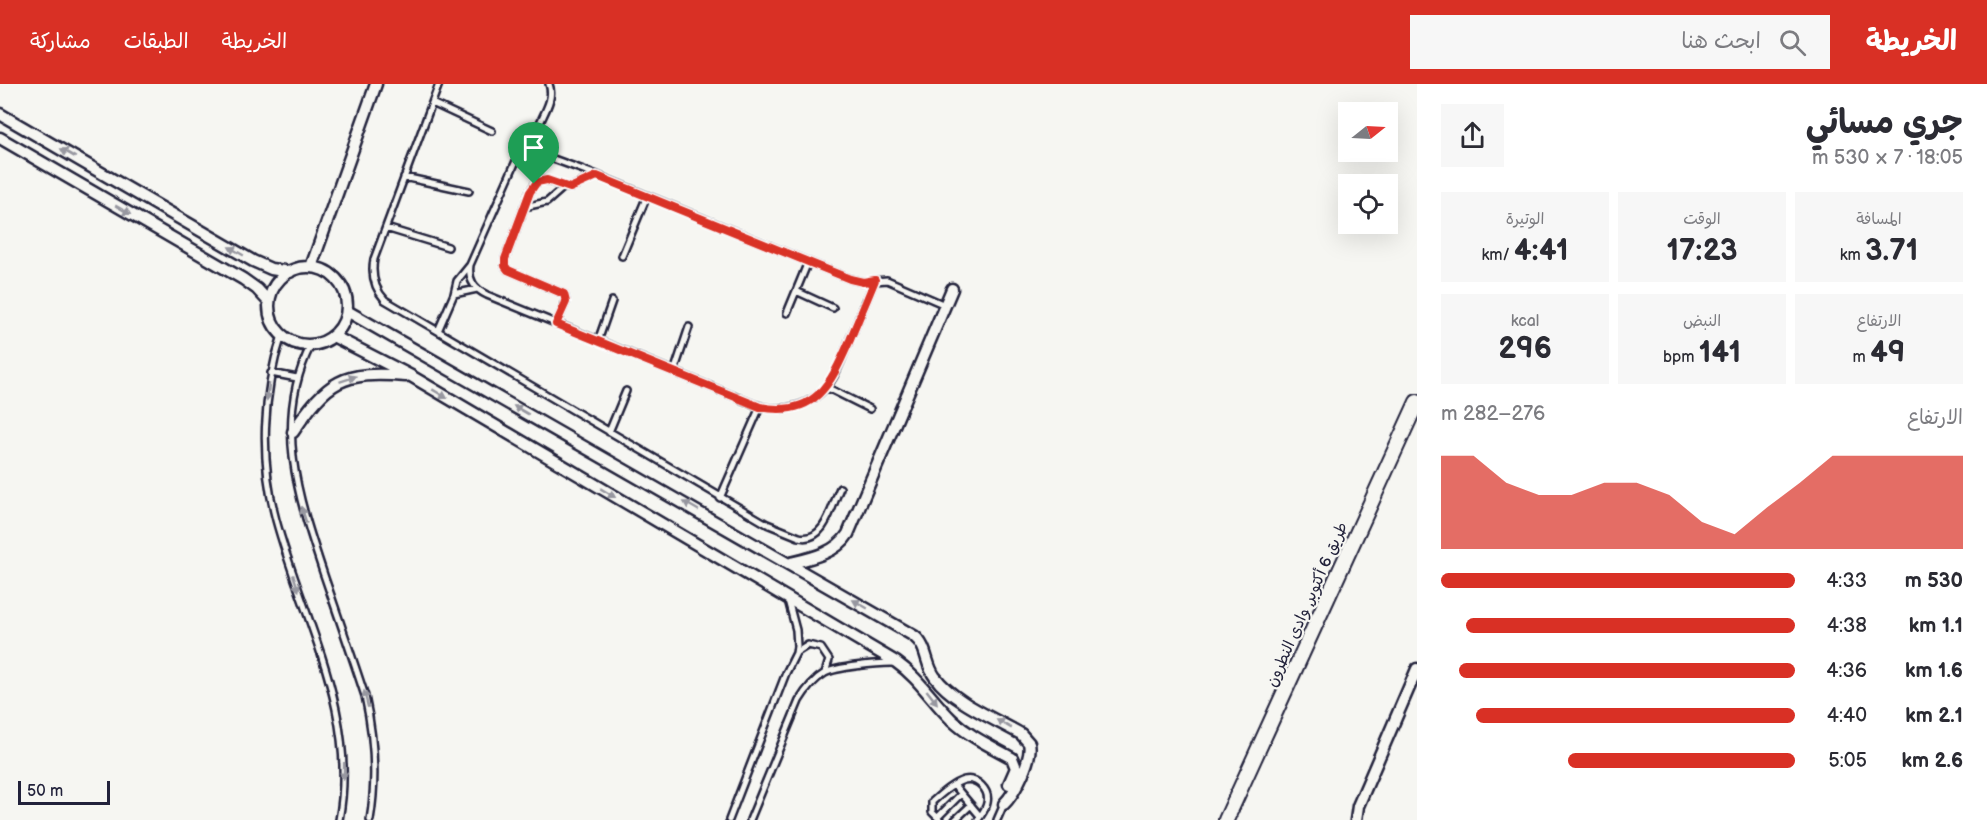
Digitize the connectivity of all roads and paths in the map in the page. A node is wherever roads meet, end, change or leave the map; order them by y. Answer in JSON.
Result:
{"nodes":[{"id":1,"x":376,"y":84,"type":"edge"},
{"id":2,"x":439,"y":84,"type":"edge"},
{"id":3,"x":549,"y":84,"type":"edge"},
{"id":4,"x":432,"y":103,"type":"junction"},
{"id":5,"x":0,"y":114,"type":"edge"},
{"id":6,"x":492,"y":131,"type":"dead end"},
{"id":7,"x":0,"y":138,"type":"edge"},
{"id":8,"x":538,"y":146,"type":"junction"},
{"id":9,"x":597,"y":176,"type":"junction"},
{"id":10,"x":404,"y":177,"type":"junction"},
{"id":11,"x":564,"y":187,"type":"junction"},
{"id":12,"x":469,"y":191,"type":"dead end"},
{"id":13,"x":647,"y":196,"type":"junction"},
{"id":14,"x":524,"y":207,"type":"junction"},
{"id":15,"x":386,"y":228,"type":"junction"},
{"id":16,"x":448,"y":247,"type":"dead end"},
{"id":17,"x":622,"y":256,"type":"dead end"},
{"id":18,"x":808,"y":262,"type":"junction"},
{"id":19,"x":470,"y":265,"type":"junction"},
{"id":20,"x":311,"y":267,"type":"junction"},
{"id":21,"x":290,"y":272,"type":"junction"},
{"id":22,"x":875,"y":280,"type":"junction"},
{"id":23,"x":477,"y":289,"type":"junction"},
{"id":24,"x":952,"y":289,"type":"dead end"},
{"id":25,"x":796,"y":291,"type":"junction"},
{"id":26,"x":454,"y":294,"type":"junction"},
{"id":27,"x":612,"y":301,"type":"dead end"},
{"id":28,"x":269,"y":302,"type":"junction"},
{"id":29,"x":945,"y":305,"type":"junction"},
{"id":30,"x":833,"y":308,"type":"dead end"},
{"id":31,"x":346,"y":311,"type":"junction"},
{"id":32,"x":787,"y":313,"type":"dead end"},
{"id":33,"x":556,"y":324,"type":"junction"},
{"id":34,"x":689,"y":327,"type":"dead end"},
{"id":35,"x":438,"y":331,"type":"junction"},
{"id":36,"x":282,"y":335,"type":"junction"},
{"id":37,"x":333,"y":336,"type":"junction"},
{"id":38,"x":598,"y":341,"type":"junction"},
{"id":39,"x":311,"y":345,"type":"junction"},
{"id":40,"x":674,"y":372,"type":"junction"},
{"id":41,"x":271,"y":373,"type":"junction"},
{"id":42,"x":411,"y":376,"type":"junction"},
{"id":43,"x":297,"y":378,"type":"junction"},
{"id":44,"x":826,"y":387,"type":"junction"},
{"id":45,"x":626,"y":391,"type":"dead end"},
{"id":46,"x":1417,"y":402,"type":"edge"},
{"id":47,"x":760,"y":407,"type":"junction"},
{"id":48,"x":870,"y":409,"type":"dead end"},
{"id":49,"x":292,"y":432,"type":"junction"},
{"id":50,"x":609,"y":432,"type":"junction"},
{"id":51,"x":840,"y":488,"type":"dead end"},
{"id":52,"x":720,"y":498,"type":"junction"},
{"id":53,"x":791,"y":564,"type":"junction"},
{"id":54,"x":788,"y":599,"type":"junction"},
{"id":55,"x":796,"y":653,"type":"junction"},
{"id":56,"x":896,"y":662,"type":"junction"},
{"id":57,"x":928,"y":664,"type":"junction"},
{"id":58,"x":1417,"y":669,"type":"edge"},
{"id":59,"x":825,"y":673,"type":"junction"},
{"id":60,"x":915,"y":677,"type":"junction"},
{"id":61,"x":1031,"y":749,"type":"junction"},
{"id":62,"x":1012,"y":758,"type":"junction"},
{"id":63,"x":954,"y":785,"type":"junction"},
{"id":64,"x":961,"y":794,"type":"junction"},
{"id":65,"x":1004,"y":804,"type":"junction"},
{"id":66,"x":971,"y":805,"type":"junction"},
{"id":67,"x":979,"y":818,"type":"edge"},
{"id":68,"x":939,"y":819,"type":"edge"},
{"id":69,"x":339,"y":820,"type":"edge"},
{"id":70,"x":370,"y":820,"type":"edge"},
{"id":71,"x":729,"y":820,"type":"edge"},
{"id":72,"x":750,"y":820,"type":"edge"},
{"id":73,"x":956,"y":820,"type":"edge"},
{"id":74,"x":997,"y":820,"type":"edge"},
{"id":75,"x":1227,"y":820,"type":"edge"},
{"id":76,"x":1356,"y":820,"type":"edge"}],
"edges":[{"from":1,"to":20,"type":"street"},
{"from":2,"to":4,"type":"lane"},
{"from":3,"to":8,"type":"lane"},
{"from":4,"to":6,"type":"lane"},
{"from":4,"to":10,"type":"lane"},
{"from":21,"to":5,"type":"street","one_way":true},
{"from":7,"to":28,"type":"street","one_way":true},
{"from":8,"to":9,"type":"lane"},
{"from":8,"to":19,"type":"lane"},
{"from":9,"to":11,"type":"lane"},
{"from":9,"to":13,"type":"lane"},
{"from":10,"to":12,"type":"lane"},
{"from":10,"to":15,"type":"lane"},
{"from":11,"to":14,"type":"lane"},
{"from":11,"to":14,"type":"lane"},
{"from":13,"to":17,"type":"lane"},
{"from":13,"to":18,"type":"lane"},
{"from":14,"to":33,"type":"lane"},
{"from":15,"to":16,"type":"lane"},
{"from":15,"to":35,"type":"lane"},
{"from":18,"to":22,"type":"lane"},
{"from":18,"to":25,"type":"lane"},
{"from":19,"to":23,"type":"lane"},
{"from":19,"to":26,"type":"lane"},
{"from":20,"to":21,"type":"street"},
{"from":20,"to":31,"type":"street"},
{"from":21,"to":28,"type":"street"},
{"from":22,"to":29,"type":"lane"},
{"from":22,"to":44,"type":"lane"},
{"from":23,"to":26,"type":"lane"},
{"from":23,"to":33,"type":"lane"},
{"from":24,"to":29,"type":"street"},
{"from":25,"to":30,"type":"lane"},
{"from":25,"to":32,"type":"lane"},
{"from":26,"to":35,"type":"lane"},
{"from":27,"to":38,"type":"lane"},
{"from":28,"to":36,"type":"street"},
{"from":29,"to":53,"type":"street"},
{"from":31,"to":37,"type":"street"},
{"from":53,"to":31,"type":"street","one_way":true},
{"from":33,"to":38,"type":"lane"},
{"from":34,"to":40,"type":"lane"},
{"from":35,"to":50,"type":"lane"},
{"from":36,"to":39,"type":"street"},
{"from":36,"to":41,"type":"lane"},
{"from":37,"to":39,"type":"street"},
{"from":37,"to":42,"type":"street"},
{"from":38,"to":40,"type":"lane"},
{"from":39,"to":43,"type":"lane"},
{"from":40,"to":47,"type":"lane"},
{"from":41,"to":43,"type":"lane"},
{"from":41,"to":69,"type":"lane","one_way":true},
{"from":49,"to":42,"type":"street","one_way":true},
{"from":42,"to":54,"type":"street","one_way":true},
{"from":43,"to":49,"type":"lane"},
{"from":44,"to":47,"type":"lane"},
{"from":44,"to":48,"type":"lane"},
{"from":45,"to":50,"type":"lane"},
{"from":46,"to":75,"type":"street","name":"طريق 6 أكتوبر, وادى النطرون"},
{"from":47,"to":52,"type":"lane"},
{"from":70,"to":49,"type":"lane","one_way":true},
{"from":50,"to":52,"type":"lane"},
{"from":51,"to":52,"type":"lane"},
{"from":57,"to":53,"type":"street","one_way":true},
{"from":54,"to":55,"type":"lane"},
{"from":54,"to":56,"type":"street"},
{"from":55,"to":59,"type":"lane"},
{"from":55,"to":71,"type":"lane"},
{"from":56,"to":59,"type":"lane"},
{"from":56,"to":60,"type":"street"},
{"from":57,"to":60,"type":"street"},
{"from":61,"to":57,"type":"street","one_way":true},
{"from":58,"to":76,"type":"street"},
{"from":59,"to":72,"type":"lane"},
{"from":60,"to":62,"type":"street","one_way":true},
{"from":61,"to":62,"type":"street"},
{"from":61,"to":65,"type":"street"},
{"from":62,"to":65,"type":"street"},
{"from":63,"to":64,"type":"lane"},
{"from":63,"to":67,"type":"lane"},
{"from":63,"to":68,"type":"lane"},
{"from":64,"to":66,"type":"lane"},
{"from":64,"to":68,"type":"lane"},
{"from":65,"to":74,"type":"lane"},
{"from":66,"to":67,"type":"lane"},
{"from":66,"to":73,"type":"lane"}]}
